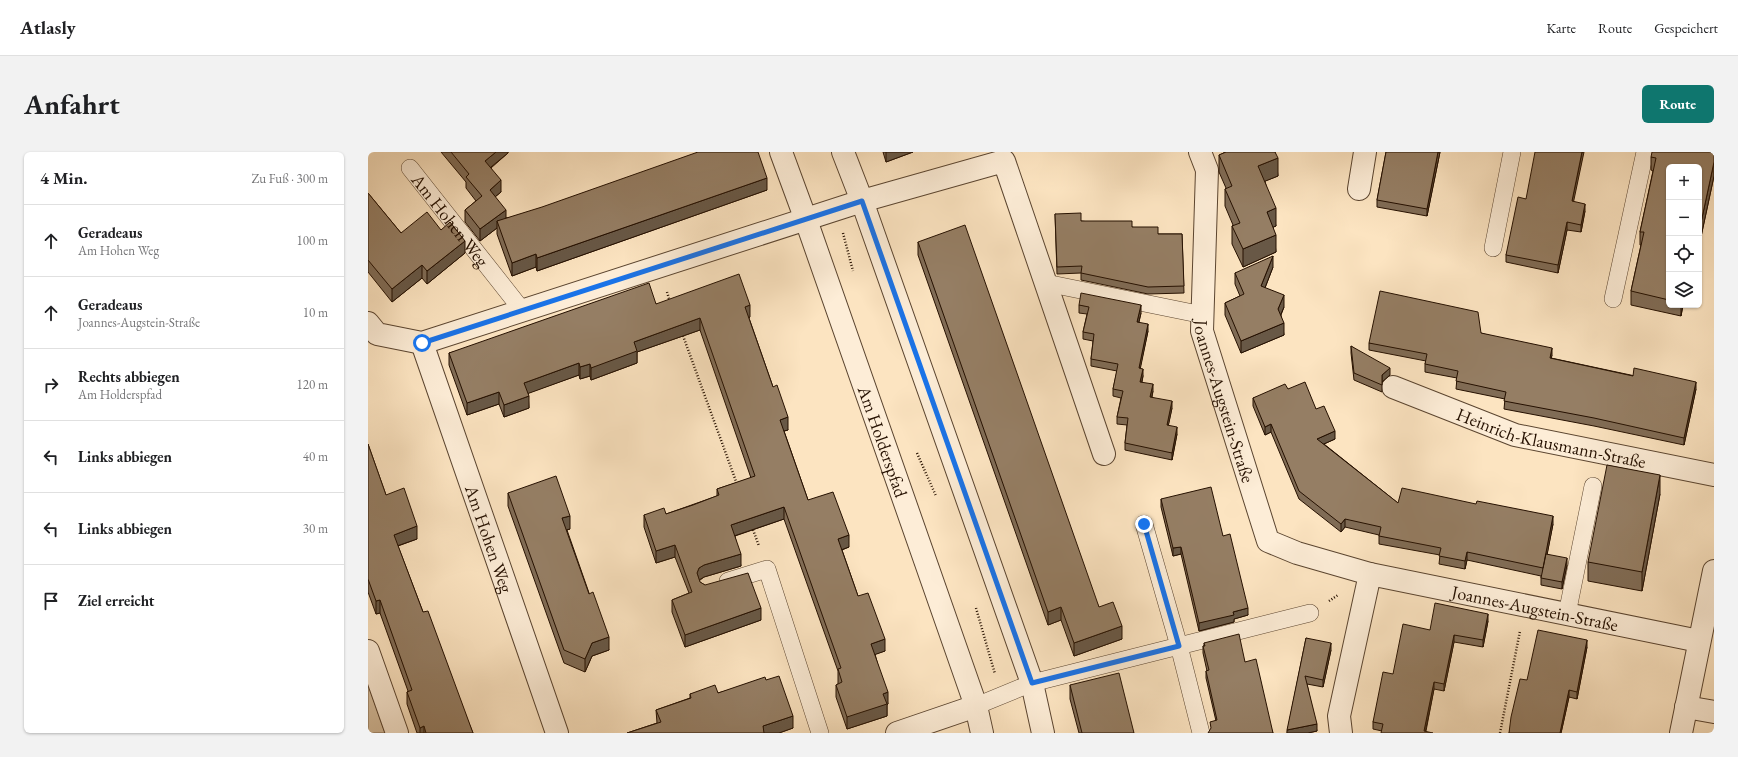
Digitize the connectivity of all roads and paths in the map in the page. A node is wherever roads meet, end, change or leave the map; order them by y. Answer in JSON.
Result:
{"nodes":[{"id":1,"x":781,"y":152,"type":"edge"},
{"id":2,"x":843,"y":152,"type":"edge"},
{"id":3,"x":1200,"y":152,"type":"edge"},
{"id":4,"x":1365,"y":152,"type":"edge"},
{"id":5,"x":1512,"y":152,"type":"edge"},
{"id":6,"x":1645,"y":152,"type":"edge"},
{"id":7,"x":410,"y":168,"type":"dead end"},
{"id":8,"x":1359,"y":189,"type":"dead end"},
{"id":9,"x":862,"y":201,"type":"junction"},
{"id":10,"x":836,"y":209,"type":"junction"},
{"id":11,"x":806,"y":220,"type":"junction"},
{"id":12,"x":1493,"y":248,"type":"dead end"},
{"id":13,"x":658,"y":267,"type":"junction"},
{"id":14,"x":855,"y":276,"type":"dead end"},
{"id":15,"x":1046,"y":284,"type":"junction"},
{"id":16,"x":1613,"y":299,"type":"dead end"},
{"id":17,"x":671,"y":304,"type":"edge"},
{"id":18,"x":522,"y":310,"type":"junction"},
{"id":19,"x":1203,"y":315,"type":"junction"},
{"id":20,"x":679,"y":326,"type":"edge"},
{"id":21,"x":371,"y":331,"type":"edge"},
{"id":22,"x":422,"y":343,"type":"junction"},
{"id":23,"x":1393,"y":387,"type":"dead end"},
{"id":24,"x":914,"y":448,"type":"dead end"},
{"id":25,"x":1104,"y":454,"type":"dead end"},
{"id":26,"x":1714,"y":475,"type":"edge"},
{"id":27,"x":1593,"y":486,"type":"dead end"},
{"id":28,"x":738,"y":488,"type":"edge"},
{"id":29,"x":937,"y":498,"type":"dead end"},
{"id":30,"x":751,"y":524,"type":"edge"},
{"id":31,"x":1144,"y":524,"type":"dead end"},
{"id":32,"x":767,"y":569,"type":"junction"},
{"id":33,"x":1714,"y":571,"type":"edge"},
{"id":34,"x":1370,"y":574,"type":"junction"},
{"id":35,"x":714,"y":585,"type":"edge"},
{"id":36,"x":1525,"y":605,"type":"junction"},
{"id":37,"x":976,"y":606,"type":"dead end"},
{"id":38,"x":1310,"y":614,"type":"dead end"},
{"id":39,"x":1568,"y":614,"type":"junction"},
{"id":40,"x":1699,"y":641,"type":"junction"},
{"id":41,"x":1179,"y":646,"type":"junction"},
{"id":42,"x":368,"y":651,"type":"edge"},
{"id":43,"x":1032,"y":683,"type":"junction"},
{"id":44,"x":1000,"y":695,"type":"junction"},
{"id":45,"x":976,"y":706,"type":"junction"},
{"id":46,"x":1686,"y":707,"type":"junction"},
{"id":47,"x":1714,"y":712,"type":"edge"},
{"id":48,"x":396,"y":733,"type":"edge"},
{"id":49,"x":557,"y":733,"type":"edge"},
{"id":50,"x":820,"y":733,"type":"edge"},
{"id":51,"x":897,"y":733,"type":"edge"},
{"id":52,"x":982,"y":733,"type":"edge"},
{"id":53,"x":1043,"y":733,"type":"edge"},
{"id":54,"x":1201,"y":733,"type":"edge"},
{"id":55,"x":1341,"y":733,"type":"edge"},
{"id":56,"x":1500,"y":733,"type":"edge"},
{"id":57,"x":1681,"y":733,"type":"edge"}],
"edges":[{"from":1,"to":11,"type":"street","name":"Am Holderspfad"},
{"from":2,"to":9,"type":"street"},
{"from":3,"to":19,"type":"street","name":"Joannes-Augstein-Straße"},
{"from":4,"to":8,"type":"street"},
{"from":5,"to":12,"type":"lane"},
{"from":6,"to":16,"type":"lane"},
{"from":7,"to":18,"type":"lane","name":"Am Hohen Weg"},
{"from":9,"to":10,"type":"street"},
{"from":9,"to":15,"type":"street"},
{"from":9,"to":43,"type":"street"},
{"from":10,"to":11,"type":"street"},
{"from":10,"to":14,"type":"path"},
{"from":11,"to":13,"type":"street"},
{"from":11,"to":45,"type":"street","name":"Am Holderspfad"},
{"from":13,"to":17,"type":"path"},
{"from":13,"to":18,"type":"street"},
{"from":15,"to":19,"type":"lane"},
{"from":15,"to":25,"type":"street"},
{"from":18,"to":22,"type":"street"},
{"from":19,"to":34,"type":"street","name":"Joannes-Augstein-Straße"},
{"from":20,"to":28,"type":"path"},
{"from":21,"to":22,"type":"street"},
{"from":22,"to":49,"type":"street","name":"Am Hohen Weg"},
{"from":23,"to":26,"type":"street","name":"Heinrich-Klausmann-Straße"},
{"from":24,"to":29,"type":"path"},
{"from":27,"to":39,"type":"lane"},
{"from":30,"to":32,"type":"path"},
{"from":31,"to":41,"type":"lane"},
{"from":32,"to":35,"type":"lane"},
{"from":32,"to":50,"type":"lane"},
{"from":33,"to":40,"type":"street"},
{"from":34,"to":36,"type":"street","name":"Joannes-Augstein-Straße"},
{"from":34,"to":55,"type":"street"},
{"from":36,"to":39,"type":"street","name":"Joannes-Augstein-Straße"},
{"from":36,"to":56,"type":"path"},
{"from":37,"to":44,"type":"path"},
{"from":38,"to":41,"type":"lane"},
{"from":39,"to":40,"type":"street","name":"Joannes-Augstein-Straße"},
{"from":40,"to":46,"type":"street"},
{"from":41,"to":43,"type":"lane"},
{"from":41,"to":54,"type":"lane"},
{"from":42,"to":48,"type":"street"},
{"from":43,"to":44,"type":"lane"},
{"from":43,"to":53,"type":"street"},
{"from":44,"to":45,"type":"lane"},
{"from":45,"to":51,"type":"street"},
{"from":45,"to":52,"type":"street","name":"Am Holderspfad"},
{"from":46,"to":47,"type":"street"},
{"from":46,"to":57,"type":"street"}]}
